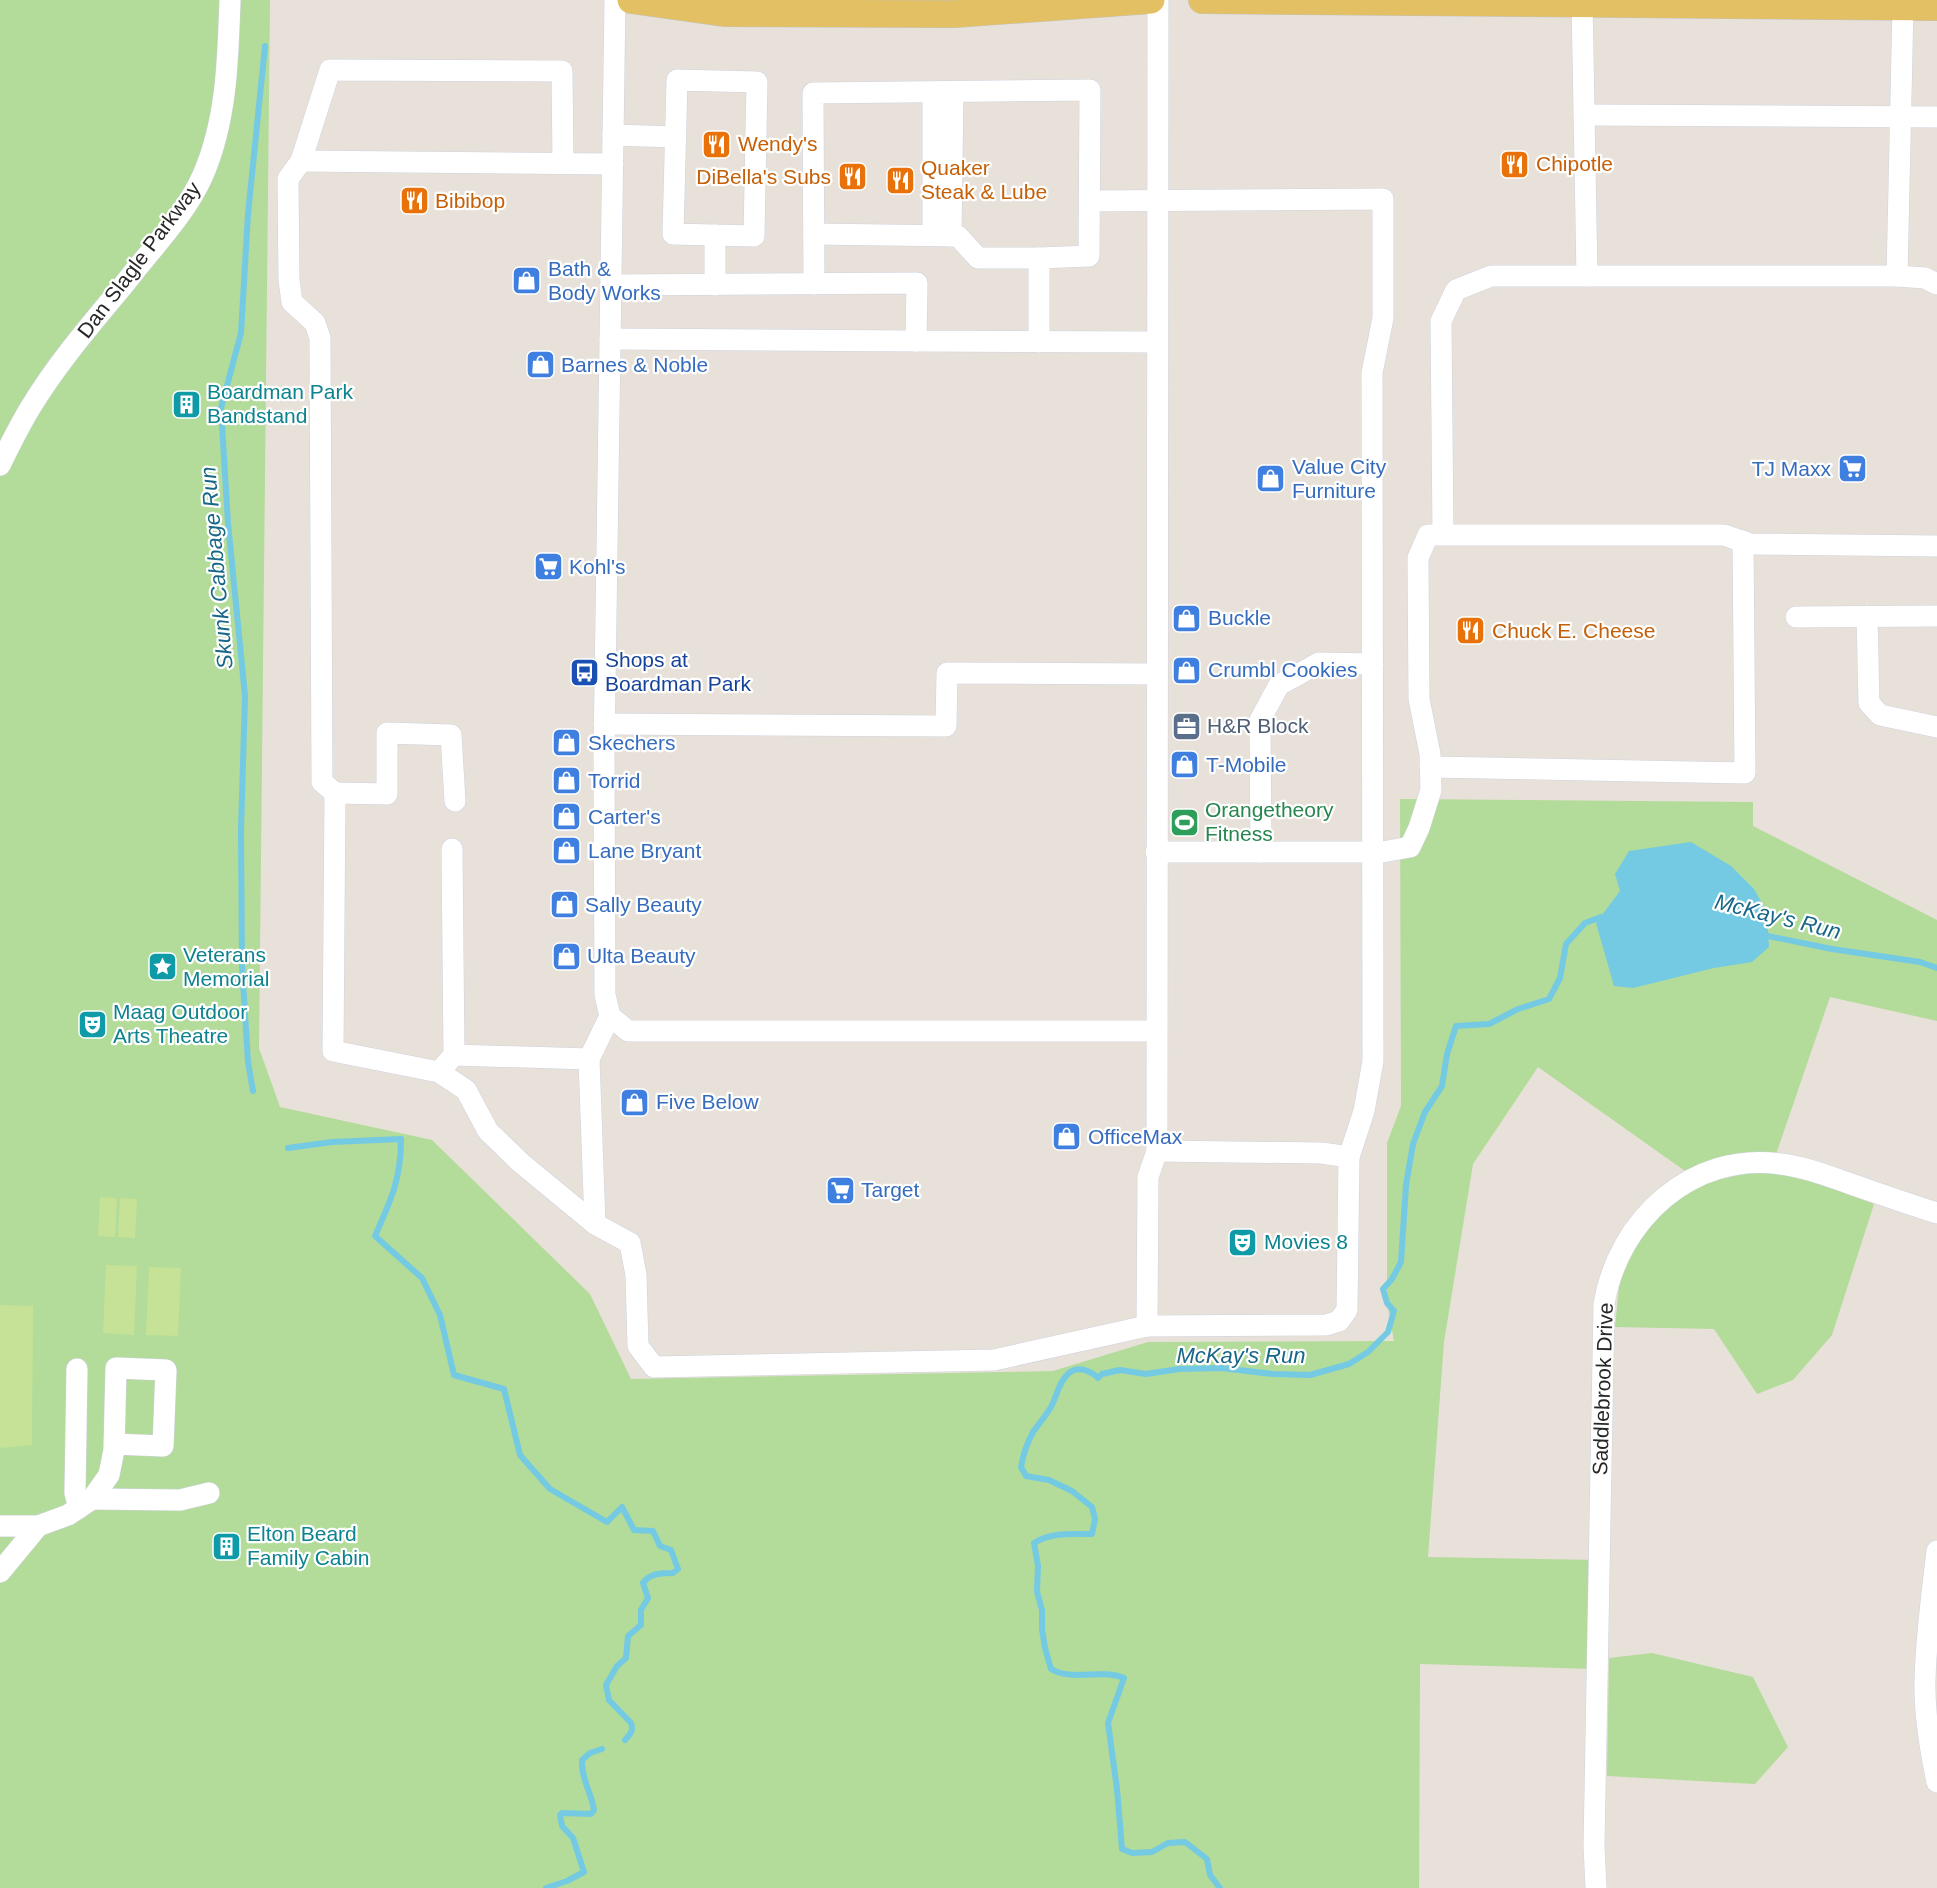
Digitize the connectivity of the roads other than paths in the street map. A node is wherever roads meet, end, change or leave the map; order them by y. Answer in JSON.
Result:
{"nodes":[{"id":1,"x":230,"y":0,"type":"edge"},
{"id":2,"x":615,"y":0,"type":"edge"},
{"id":3,"x":631,"y":0,"type":"edge"},
{"id":4,"x":1151,"y":0,"type":"edge"},
{"id":5,"x":1158,"y":0,"type":"edge"},
{"id":6,"x":1202,"y":0,"type":"edge"},
{"id":7,"x":1582,"y":2,"type":"edge"},
{"id":8,"x":1816,"y":3,"type":"edge"},
{"id":9,"x":1902,"y":7,"type":"junction"},
{"id":10,"x":1937,"y":7,"type":"edge"},
{"id":11,"x":943,"y":92,"type":"junction"},
{"id":12,"x":1584,"y":115,"type":"junction"},
{"id":13,"x":1900,"y":117,"type":"junction"},
{"id":14,"x":1937,"y":117,"type":"edge"},
{"id":15,"x":613,"y":135,"type":"junction"},
{"id":16,"x":675,"y":137,"type":"junction"},
{"id":17,"x":301,"y":161,"type":"junction"},
{"id":18,"x":563,"y":163,"type":"junction"},
{"id":19,"x":613,"y":164,"type":"junction"},
{"id":20,"x":1090,"y":201,"type":"junction"},
{"id":21,"x":1157,"y":201,"type":"junction"},
{"id":22,"x":814,"y":234,"type":"junction"},
{"id":23,"x":714,"y":235,"type":"junction"},
{"id":24,"x":942,"y":235,"type":"junction"},
{"id":25,"x":1039,"y":258,"type":"junction"},
{"id":26,"x":1587,"y":276,"type":"junction"},
{"id":27,"x":1897,"y":276,"type":"junction"},
{"id":28,"x":814,"y":284,"type":"junction"},
{"id":29,"x":1937,"y":284,"type":"edge"},
{"id":30,"x":611,"y":285,"type":"junction"},
{"id":31,"x":715,"y":285,"type":"junction"},
{"id":32,"x":610,"y":339,"type":"junction"},
{"id":33,"x":916,"y":341,"type":"junction"},
{"id":34,"x":1039,"y":342,"type":"junction"},
{"id":35,"x":1157,"y":342,"type":"junction"},
{"id":36,"x":0,"y":465,"type":"edge"},
{"id":37,"x":1443,"y":534,"type":"junction"},
{"id":38,"x":1743,"y":542,"type":"junction"},
{"id":39,"x":1937,"y":546,"type":"edge"},
{"id":40,"x":1867,"y":616,"type":"junction"},
{"id":41,"x":1937,"y":616,"type":"edge"},
{"id":42,"x":1796,"y":617,"type":"dead end"},
{"id":43,"x":1373,"y":664,"type":"junction"},
{"id":44,"x":1157,"y":674,"type":"junction"},
{"id":45,"x":604,"y":724,"type":"junction"},
{"id":46,"x":1937,"y":727,"type":"edge"},
{"id":47,"x":1430,"y":767,"type":"junction"},
{"id":48,"x":335,"y":792,"type":"junction"},
{"id":49,"x":455,"y":801,"type":"dead end"},
{"id":50,"x":453,"y":849,"type":"dead end"},
{"id":51,"x":1156,"y":852,"type":"junction"},
{"id":52,"x":1261,"y":852,"type":"junction"},
{"id":53,"x":1373,"y":852,"type":"junction"},
{"id":54,"x":610,"y":1016,"type":"junction"},
{"id":55,"x":1156,"y":1031,"type":"junction"},
{"id":56,"x":454,"y":1055,"type":"junction"},
{"id":57,"x":589,"y":1059,"type":"junction"},
{"id":58,"x":439,"y":1072,"type":"junction"},
{"id":59,"x":1157,"y":1151,"type":"junction"},
{"id":60,"x":1349,"y":1157,"type":"junction"},
{"id":61,"x":1937,"y":1214,"type":"edge"},
{"id":62,"x":595,"y":1224,"type":"junction"},
{"id":63,"x":1147,"y":1326,"type":"junction"},
{"id":64,"x":76,"y":1369,"type":"dead end"},
{"id":65,"x":114,"y":1444,"type":"dead end"},
{"id":66,"x":209,"y":1493,"type":"dead end"},
{"id":67,"x":86,"y":1503,"type":"junction"},
{"id":68,"x":0,"y":1526,"type":"edge"},
{"id":69,"x":38,"y":1526,"type":"junction"},
{"id":70,"x":0,"y":1540,"type":"edge"},
{"id":71,"x":1937,"y":1551,"type":"edge"},
{"id":72,"x":0,"y":1572,"type":"edge"},
{"id":73,"x":1937,"y":1782,"type":"edge"},
{"id":74,"x":1596,"y":1888,"type":"edge"}],
"edges":[{"from":1,"to":36,"type":"street","name":"Dan Slagle Parkway"},
{"from":2,"to":15,"type":"street"},
{"from":3,"to":4,"type":"main road"},
{"from":5,"to":21,"type":"street"},
{"from":6,"to":7,"type":"main road"},
{"from":7,"to":8,"type":"main road"},
{"from":7,"to":12,"type":"street"},
{"from":8,"to":9,"type":"main road"},
{"from":9,"to":10,"type":"main road"},
{"from":9,"to":13,"type":"street"},
{"from":11,"to":20,"type":"street"},
{"from":11,"to":22,"type":"street"},
{"from":11,"to":24,"type":"street"},
{"from":12,"to":13,"type":"street"},
{"from":12,"to":26,"type":"street"},
{"from":13,"to":14,"type":"street"},
{"from":13,"to":27,"type":"street"},
{"from":15,"to":16,"type":"street"},
{"from":15,"to":19,"type":"street"},
{"from":16,"to":23,"type":"street"},
{"from":16,"to":23,"type":"street"},
{"from":17,"to":18,"type":"street"},
{"from":17,"to":18,"type":"street"},
{"from":17,"to":48,"type":"street"},
{"from":18,"to":19,"type":"street"},
{"from":19,"to":30,"type":"street"},
{"from":20,"to":21,"type":"street"},
{"from":20,"to":25,"type":"street"},
{"from":21,"to":35,"type":"street"},
{"from":21,"to":43,"type":"street"},
{"from":22,"to":24,"type":"street"},
{"from":22,"to":28,"type":"street"},
{"from":23,"to":31,"type":"street"},
{"from":24,"to":25,"type":"street"},
{"from":25,"to":34,"type":"street"},
{"from":26,"to":27,"type":"street"},
{"from":26,"to":37,"type":"street"},
{"from":27,"to":29,"type":"street"},
{"from":28,"to":31,"type":"street"},
{"from":28,"to":33,"type":"street"},
{"from":30,"to":31,"type":"street"},
{"from":30,"to":32,"type":"street"},
{"from":32,"to":33,"type":"street"},
{"from":32,"to":45,"type":"street"},
{"from":33,"to":34,"type":"street"},
{"from":34,"to":35,"type":"street"},
{"from":35,"to":44,"type":"street"},
{"from":37,"to":38,"type":"street"},
{"from":37,"to":47,"type":"street"},
{"from":38,"to":39,"type":"street"},
{"from":38,"to":47,"type":"street"},
{"from":40,"to":41,"type":"street"},
{"from":40,"to":42,"type":"street"},
{"from":40,"to":46,"type":"street"},
{"from":43,"to":52,"type":"street"},
{"from":43,"to":53,"type":"street"},
{"from":44,"to":45,"type":"street"},
{"from":44,"to":51,"type":"street"},
{"from":45,"to":54,"type":"street"},
{"from":47,"to":53,"type":"street"},
{"from":48,"to":49,"type":"street"},
{"from":48,"to":58,"type":"street"},
{"from":50,"to":56,"type":"street"},
{"from":51,"to":52,"type":"street"},
{"from":51,"to":55,"type":"street"},
{"from":52,"to":53,"type":"street"},
{"from":53,"to":60,"type":"street"},
{"from":54,"to":55,"type":"street"},
{"from":54,"to":57,"type":"street"},
{"from":55,"to":59,"type":"street"},
{"from":56,"to":57,"type":"street"},
{"from":56,"to":58,"type":"street"},
{"from":57,"to":62,"type":"street"},
{"from":58,"to":62,"type":"street"},
{"from":59,"to":60,"type":"street"},
{"from":59,"to":63,"type":"street"},
{"from":60,"to":63,"type":"street"},
{"from":61,"to":74,"type":"street","name":"Saddlebrook Drive"},
{"from":62,"to":63,"type":"street"},
{"from":64,"to":67,"type":"street"},
{"from":65,"to":67,"type":"street"},
{"from":66,"to":67,"type":"street"},
{"from":67,"to":69,"type":"street"},
{"from":68,"to":69,"type":"street"},
{"from":69,"to":72,"type":"street"},
{"from":70,"to":72,"type":"street"},
{"from":71,"to":73,"type":"street"}]}
